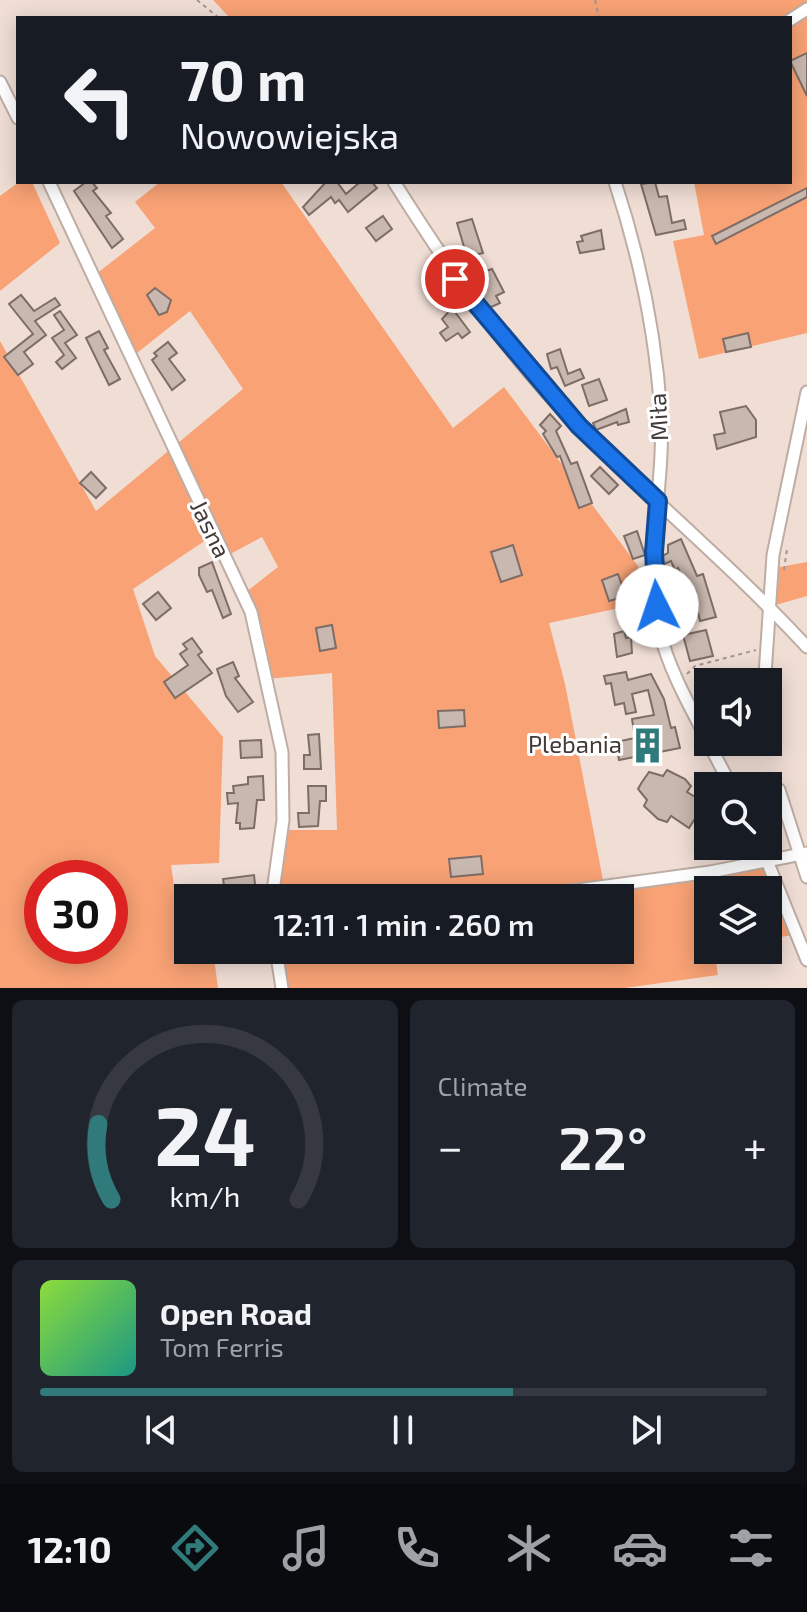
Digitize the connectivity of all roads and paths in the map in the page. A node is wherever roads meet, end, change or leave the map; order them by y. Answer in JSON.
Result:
{"nodes":[{"id":1,"x":197,"y":0,"type":"edge"},
{"id":2,"x":217,"y":16,"type":"edge"},
{"id":3,"x":0,"y":82,"type":"edge"},
{"id":4,"x":16,"y":114,"type":"edge"},
{"id":5,"x":53,"y":184,"type":"edge"},
{"id":6,"x":395,"y":184,"type":"edge"},
{"id":7,"x":616,"y":184,"type":"edge"},
{"id":8,"x":807,"y":392,"type":"edge"},
{"id":9,"x":658,"y":501,"type":"junction"},
{"id":10,"x":788,"y":540,"type":"dead end"},
{"id":11,"x":783,"y":580,"type":"dead end"},
{"id":12,"x":769,"y":606,"type":"junction"},
{"id":13,"x":767,"y":645,"type":"junction"},
{"id":14,"x":807,"y":647,"type":"edge"},
{"id":15,"x":765,"y":668,"type":"edge"},
{"id":16,"x":680,"y":682,"type":"junction"},
{"id":17,"x":694,"y":712,"type":"edge"},
{"id":18,"x":782,"y":798,"type":"edge"},
{"id":19,"x":803,"y":854,"type":"edge"},
{"id":20,"x":782,"y":858,"type":"edge"},
{"id":21,"x":767,"y":860,"type":"joint"},
{"id":22,"x":807,"y":877,"type":"edge"},
{"id":23,"x":274,"y":884,"type":"edge"},
{"id":24,"x":622,"y":884,"type":"edge"},
{"id":25,"x":807,"y":960,"type":"edge"},
{"id":26,"x":278,"y":964,"type":"edge"},
{"id":27,"x":282,"y":988,"type":"edge"}],
"edges":[{"from":1,"to":2,"type":"path"},
{"from":3,"to":4,"type":"street"},
{"from":5,"to":23,"type":"street","name":"Jasna"},
{"from":6,"to":9,"type":"street"},
{"from":7,"to":9,"type":"street","name":"Miła"},
{"from":8,"to":12,"type":"street"},
{"from":9,"to":12,"type":"street"},
{"from":9,"to":16,"type":"street","name":"Miła"},
{"from":10,"to":11,"type":"path"},
{"from":12,"to":13,"type":"street"},
{"from":12,"to":14,"type":"street"},
{"from":13,"to":15,"type":"street"},
{"from":13,"to":16,"type":"path"},
{"from":16,"to":17,"type":"street","name":"Miła"},
{"from":18,"to":19,"type":"street"},
{"from":19,"to":20,"type":"street"},
{"from":19,"to":22,"type":"street"},
{"from":21,"to":24,"type":"street"},
{"from":21,"to":25,"type":"street"},
{"from":26,"to":27,"type":"street"}]}
